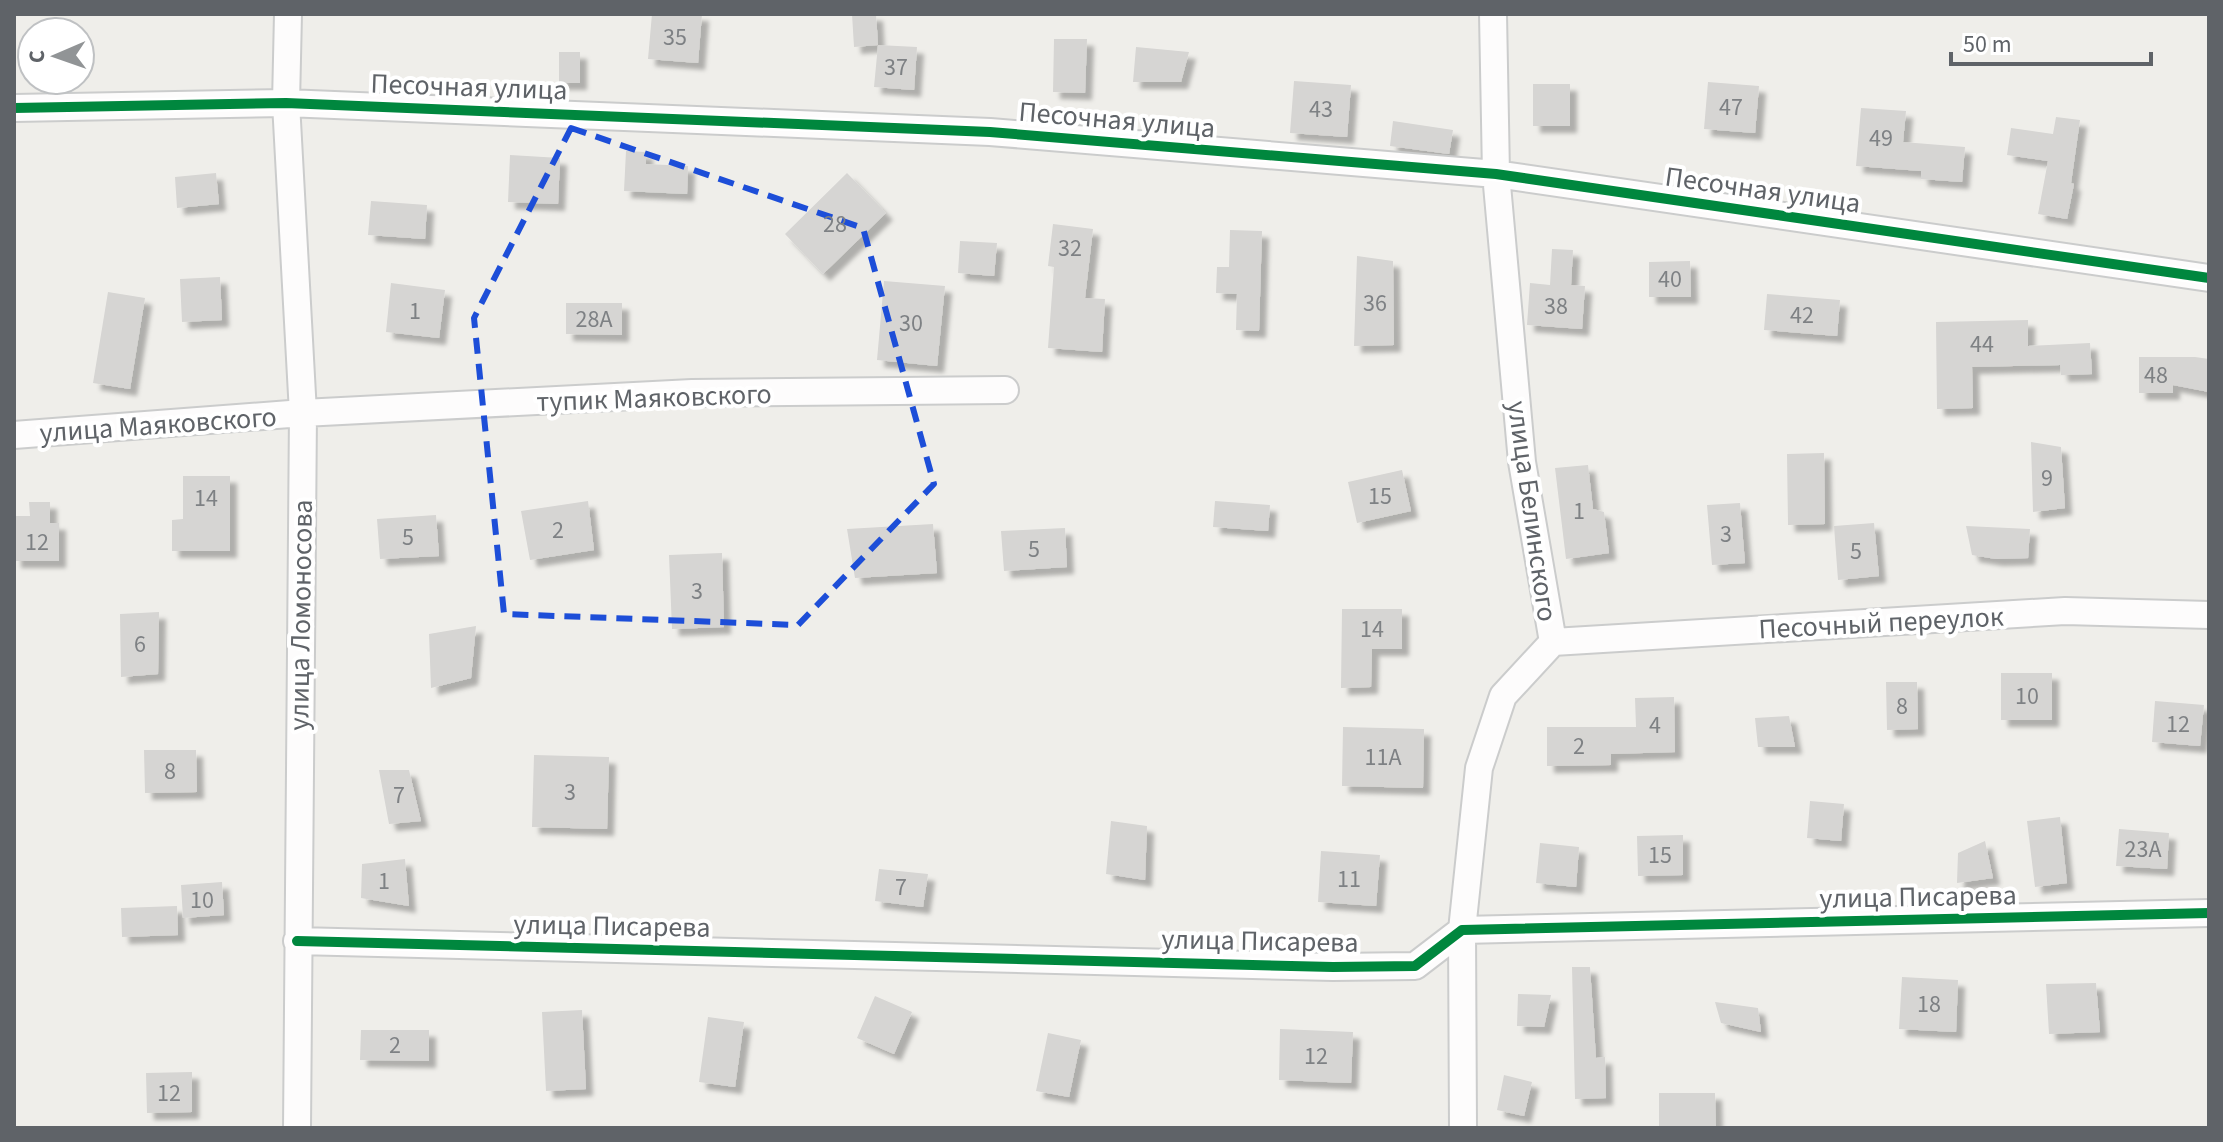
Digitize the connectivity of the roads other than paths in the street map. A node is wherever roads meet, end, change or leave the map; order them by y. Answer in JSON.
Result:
{"nodes":[{"id":1,"x":288,"y":14,"type":"edge"},
{"id":2,"x":1493,"y":14,"type":"edge"},
{"id":3,"x":286,"y":103,"type":"junction"},
{"id":4,"x":14,"y":108,"type":"edge"},
{"id":5,"x":1496,"y":174,"type":"junction"},
{"id":6,"x":2209,"y":278,"type":"edge"},
{"id":7,"x":1005,"y":390,"type":"dead end"},
{"id":8,"x":303,"y":413,"type":"junction"},
{"id":9,"x":14,"y":435,"type":"edge"},
{"id":10,"x":2209,"y":615,"type":"edge"},
{"id":11,"x":1553,"y":642,"type":"junction"},
{"id":12,"x":2209,"y":913,"type":"edge"},
{"id":13,"x":1462,"y":930,"type":"junction"},
{"id":14,"x":297,"y":941,"type":"junction"},
{"id":15,"x":297,"y":1128,"type":"edge"},
{"id":16,"x":1463,"y":1128,"type":"edge"}],
"edges":[{"from":1,"to":3,"type":"street","name":"улица Ломоносова"},
{"from":2,"to":5,"type":"street","name":"улица Белинского"},
{"from":3,"to":4,"type":"street","name":"Песочная улица"},
{"from":3,"to":5,"type":"street","name":"Песочная улица"},
{"from":3,"to":8,"type":"street","name":"улица Ломоносова"},
{"from":5,"to":6,"type":"street","name":"Песочная улица"},
{"from":5,"to":11,"type":"street","name":"улица Белинского"},
{"from":7,"to":8,"type":"street","name":"тупик Маяковского"},
{"from":8,"to":9,"type":"street","name":"улица Маяковского"},
{"from":8,"to":14,"type":"street","name":"улица Ломоносова"},
{"from":10,"to":11,"type":"street","name":"Песочный переулок"},
{"from":11,"to":13,"type":"street","name":"улица Белинского"},
{"from":12,"to":13,"type":"street","name":"улица Писарева"},
{"from":13,"to":14,"type":"street","name":"улица Писарева"},
{"from":13,"to":16,"type":"street","name":"улица Белинского"},
{"from":14,"to":15,"type":"street","name":"улица Ломоносова"}]}
